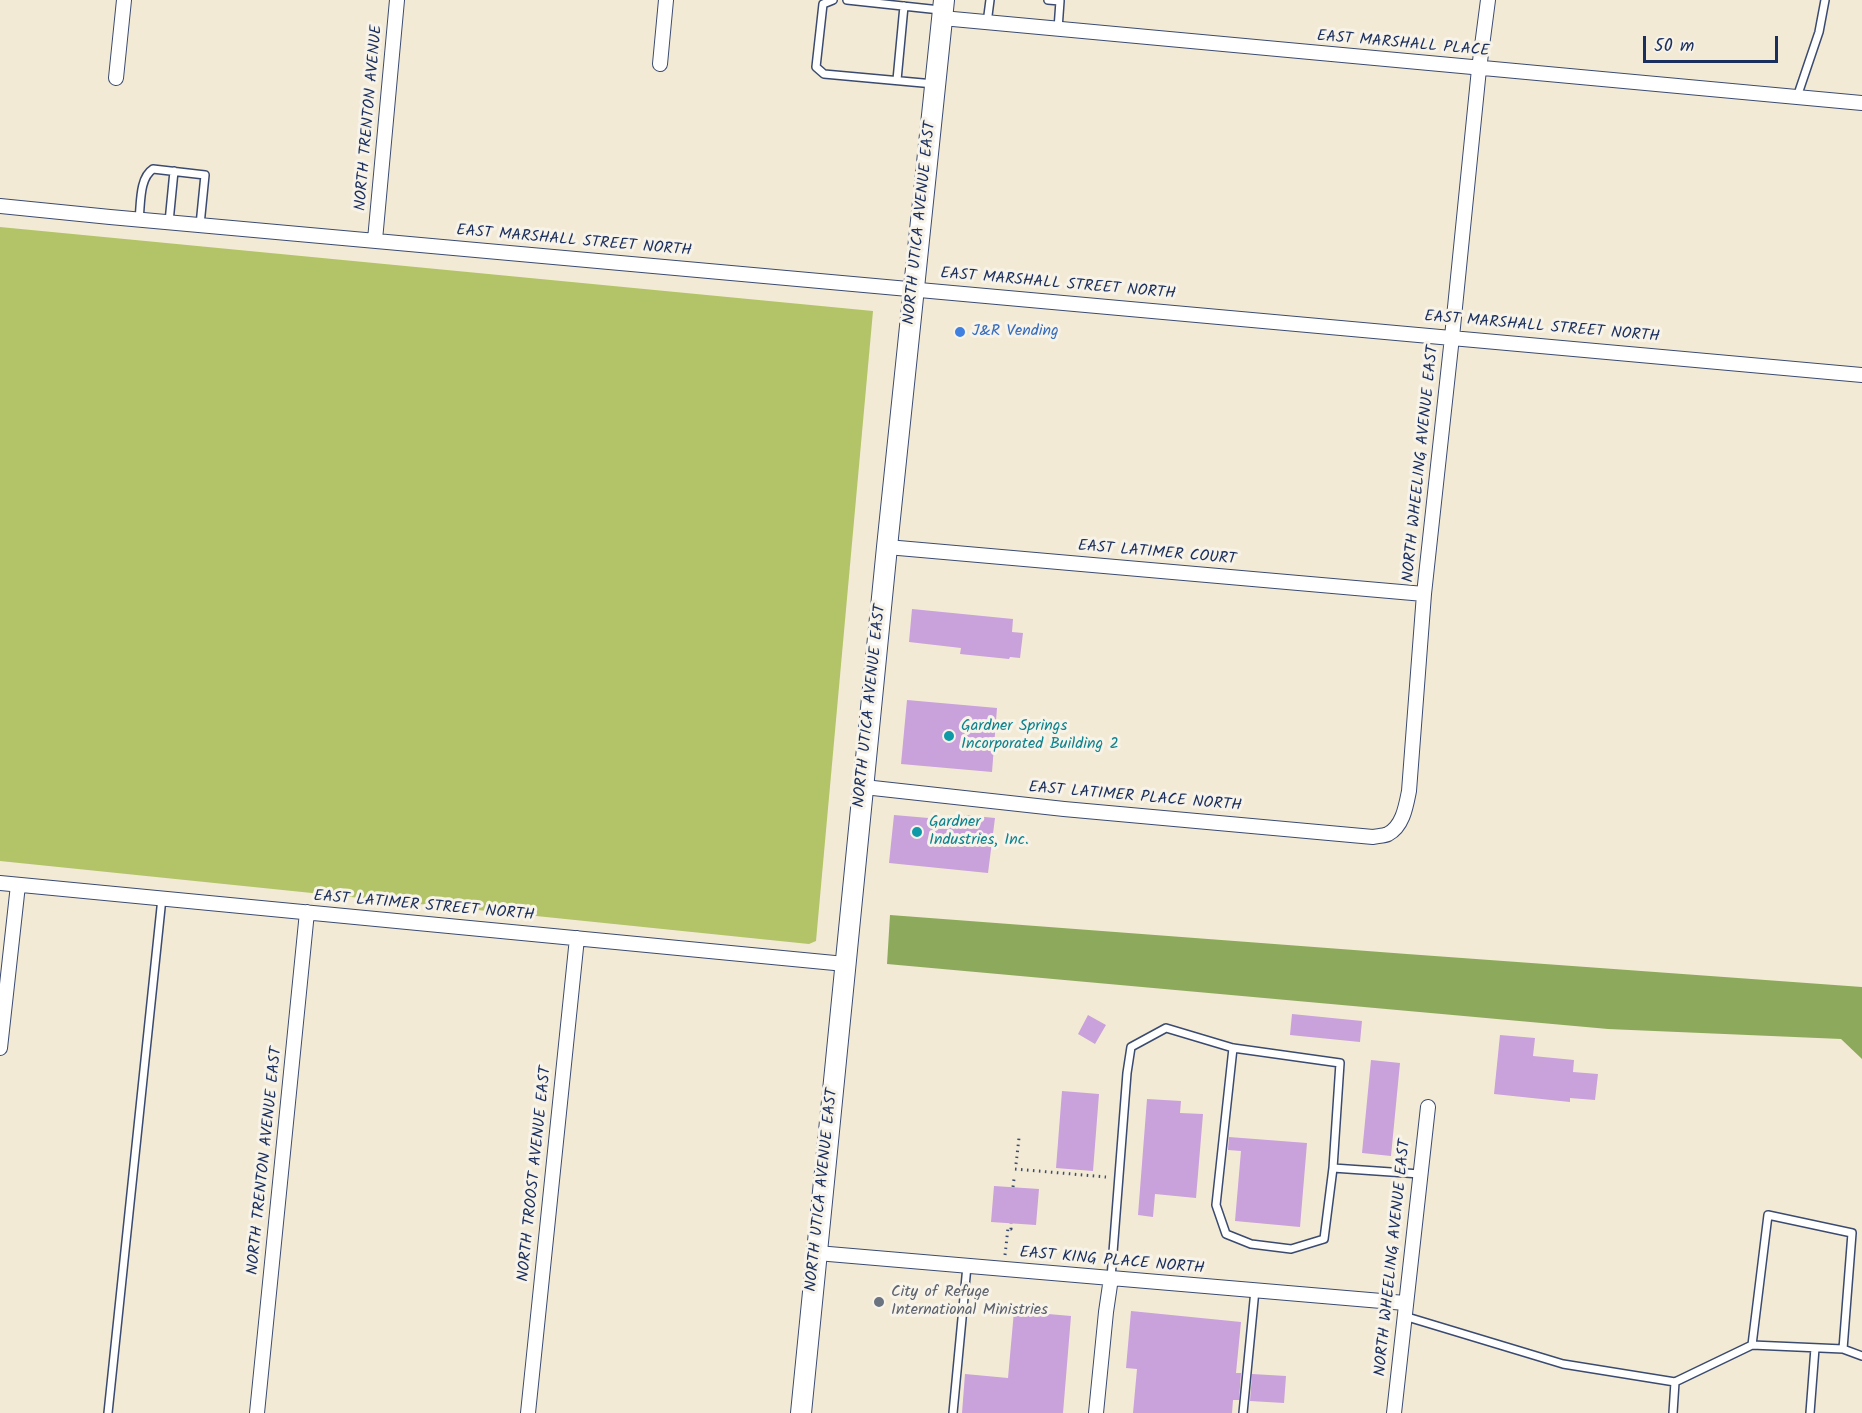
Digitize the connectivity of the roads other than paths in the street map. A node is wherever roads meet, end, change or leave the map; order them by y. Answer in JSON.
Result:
{"nodes":[{"id":1,"x":124,"y":0,"type":"edge"},
{"id":2,"x":397,"y":0,"type":"edge"},
{"id":3,"x":666,"y":0,"type":"edge"},
{"id":4,"x":833,"y":0,"type":"edge"},
{"id":5,"x":847,"y":0,"type":"edge"},
{"id":6,"x":990,"y":0,"type":"edge"},
{"id":7,"x":1048,"y":0,"type":"edge"},
{"id":8,"x":1488,"y":0,"type":"edge"},
{"id":9,"x":1825,"y":0,"type":"edge"},
{"id":10,"x":904,"y":6,"type":"junction"},
{"id":11,"x":943,"y":9,"type":"edge"},
{"id":12,"x":987,"y":23,"type":"junction"},
{"id":13,"x":1058,"y":30,"type":"junction"},
{"id":14,"x":660,"y":64,"type":"dead end"},
{"id":15,"x":1479,"y":69,"type":"junction"},
{"id":16,"x":116,"y":78,"type":"dead end"},
{"id":17,"x":897,"y":80,"type":"junction"},
{"id":18,"x":935,"y":84,"type":"junction"},
{"id":19,"x":1797,"y":97,"type":"junction"},
{"id":20,"x":1862,"y":103,"type":"edge"},
{"id":21,"x":174,"y":171,"type":"junction"},
{"id":22,"x":0,"y":206,"type":"edge"},
{"id":23,"x":139,"y":220,"type":"junction"},
{"id":24,"x":169,"y":222,"type":"junction"},
{"id":25,"x":200,"y":225,"type":"junction"},
{"id":26,"x":375,"y":240,"type":"junction"},
{"id":27,"x":915,"y":288,"type":"junction"},
{"id":28,"x":1452,"y":337,"type":"junction"},
{"id":29,"x":1862,"y":375,"type":"edge"},
{"id":30,"x":887,"y":547,"type":"junction"},
{"id":31,"x":1424,"y":594,"type":"junction"},
{"id":32,"x":864,"y":787,"type":"junction"},
{"id":33,"x":1399,"y":824,"type":"joint"},
{"id":34,"x":0,"y":883,"type":"edge"},
{"id":35,"x":18,"y":885,"type":"junction"},
{"id":36,"x":162,"y":898,"type":"junction"},
{"id":37,"x":307,"y":912,"type":"junction"},
{"id":38,"x":577,"y":938,"type":"junction"},
{"id":39,"x":845,"y":964,"type":"junction"},
{"id":40,"x":0,"y":1048,"type":"edge"},
{"id":41,"x":1233,"y":1048,"type":"junction"},
{"id":42,"x":1428,"y":1107,"type":"dead end"},
{"id":43,"x":1334,"y":1168,"type":"junction"},
{"id":44,"x":1420,"y":1174,"type":"junction"},
{"id":45,"x":817,"y":1253,"type":"junction"},
{"id":46,"x":966,"y":1266,"type":"junction"},
{"id":47,"x":1112,"y":1278,"type":"junction"},
{"id":48,"x":1255,"y":1290,"type":"junction"},
{"id":49,"x":1405,"y":1309,"type":"junction"},
{"id":50,"x":1752,"y":1345,"type":"junction"},
{"id":51,"x":1815,"y":1348,"type":"junction"},
{"id":52,"x":1843,"y":1349,"type":"junction"},
{"id":53,"x":1862,"y":1356,"type":"edge"},
{"id":54,"x":1675,"y":1382,"type":"junction"},
{"id":55,"x":108,"y":1413,"type":"edge"},
{"id":56,"x":257,"y":1413,"type":"edge"},
{"id":57,"x":528,"y":1413,"type":"edge"},
{"id":58,"x":801,"y":1413,"type":"edge"},
{"id":59,"x":953,"y":1413,"type":"edge"},
{"id":60,"x":1096,"y":1413,"type":"edge"},
{"id":61,"x":1243,"y":1413,"type":"edge"},
{"id":62,"x":1394,"y":1413,"type":"edge"},
{"id":63,"x":1673,"y":1413,"type":"edge"},
{"id":64,"x":1809,"y":1413,"type":"edge"}],
"edges":[{"from":1,"to":16,"type":"street"},
{"from":2,"to":26,"type":"street","name":"NORTH TRENTON AVENUE"},
{"from":3,"to":14,"type":"street"},
{"from":4,"to":17,"type":"lane"},
{"from":5,"to":10,"type":"lane"},
{"from":6,"to":12,"type":"lane"},
{"from":7,"to":13,"type":"lane"},
{"from":8,"to":15,"type":"street","name":"NORTH WHEELING AVENUE EAST"},
{"from":9,"to":19,"type":"lane"},
{"from":10,"to":11,"type":"lane"},
{"from":10,"to":17,"type":"lane"},
{"from":11,"to":12,"type":"street","name":"EAST MARSHALL PLACE"},
{"from":11,"to":18,"type":"main road","name":"NORTH UTICA AVENUE EAST"},
{"from":12,"to":13,"type":"street","name":"EAST MARSHALL PLACE"},
{"from":13,"to":15,"type":"street","name":"EAST MARSHALL PLACE"},
{"from":15,"to":19,"type":"street","name":"EAST MARSHALL PLACE"},
{"from":15,"to":28,"type":"street","name":"NORTH WHEELING AVENUE EAST"},
{"from":17,"to":18,"type":"lane"},
{"from":18,"to":27,"type":"main road","name":"NORTH UTICA AVENUE EAST"},
{"from":19,"to":20,"type":"street","name":"EAST MARSHALL PLACE"},
{"from":21,"to":23,"type":"lane"},
{"from":21,"to":24,"type":"lane"},
{"from":21,"to":25,"type":"lane"},
{"from":22,"to":23,"type":"street","name":"EAST MARSHALL STREET NORTH"},
{"from":23,"to":24,"type":"street","name":"EAST MARSHALL STREET NORTH"},
{"from":24,"to":25,"type":"street","name":"EAST MARSHALL STREET NORTH"},
{"from":25,"to":26,"type":"street","name":"EAST MARSHALL STREET NORTH"},
{"from":26,"to":27,"type":"street","name":"EAST MARSHALL STREET NORTH"},
{"from":27,"to":28,"type":"street","name":"EAST MARSHALL STREET NORTH"},
{"from":27,"to":30,"type":"main road","name":"NORTH UTICA AVENUE EAST"},
{"from":28,"to":29,"type":"street","name":"EAST MARSHALL STREET NORTH"},
{"from":28,"to":31,"type":"street","name":"NORTH WHEELING AVENUE EAST"},
{"from":30,"to":31,"type":"street","name":"EAST LATIMER COURT"},
{"from":30,"to":32,"type":"main road","name":"NORTH UTICA AVENUE EAST"},
{"from":31,"to":33,"type":"street","name":"NORTH WHEELING AVENUE EAST"},
{"from":32,"to":33,"type":"street","name":"EAST LATIMER PLACE NORTH"},
{"from":32,"to":39,"type":"main road","name":"NORTH UTICA AVENUE EAST"},
{"from":34,"to":35,"type":"street","name":"EAST LATIMER STREET NORTH"},
{"from":35,"to":36,"type":"street","name":"EAST LATIMER STREET NORTH"},
{"from":35,"to":40,"type":"street"},
{"from":36,"to":37,"type":"street","name":"EAST LATIMER STREET NORTH"},
{"from":36,"to":55,"type":"lane"},
{"from":37,"to":38,"type":"street","name":"EAST LATIMER STREET NORTH"},
{"from":37,"to":56,"type":"street","name":"NORTH TRENTON AVENUE EAST"},
{"from":38,"to":39,"type":"street","name":"EAST LATIMER STREET NORTH"},
{"from":38,"to":57,"type":"street","name":"NORTH TROOST AVENUE EAST"},
{"from":39,"to":45,"type":"main road","name":"NORTH UTICA AVENUE EAST"},
{"from":41,"to":43,"type":"lane"},
{"from":41,"to":43,"type":"lane"},
{"from":41,"to":47,"type":"lane"},
{"from":42,"to":44,"type":"street","name":"NORTH WHEELING AVENUE EAST"},
{"from":43,"to":44,"type":"lane"},
{"from":44,"to":49,"type":"street","name":"NORTH WHEELING AVENUE EAST"},
{"from":45,"to":46,"type":"street","name":"EAST KING PLACE NORTH"},
{"from":45,"to":58,"type":"main road","name":"NORTH UTICA AVENUE EAST"},
{"from":46,"to":47,"type":"street","name":"EAST KING PLACE NORTH"},
{"from":46,"to":59,"type":"lane"},
{"from":47,"to":48,"type":"street","name":"EAST KING PLACE NORTH"},
{"from":47,"to":60,"type":"street"},
{"from":48,"to":49,"type":"street","name":"EAST KING PLACE NORTH"},
{"from":48,"to":61,"type":"lane"},
{"from":49,"to":54,"type":"lane"},
{"from":49,"to":62,"type":"street","name":"NORTH WHEELING AVENUE EAST"},
{"from":50,"to":51,"type":"lane"},
{"from":50,"to":52,"type":"lane"},
{"from":50,"to":54,"type":"lane"},
{"from":51,"to":52,"type":"lane"},
{"from":51,"to":64,"type":"lane"},
{"from":52,"to":53,"type":"lane"},
{"from":54,"to":63,"type":"lane"}]}
